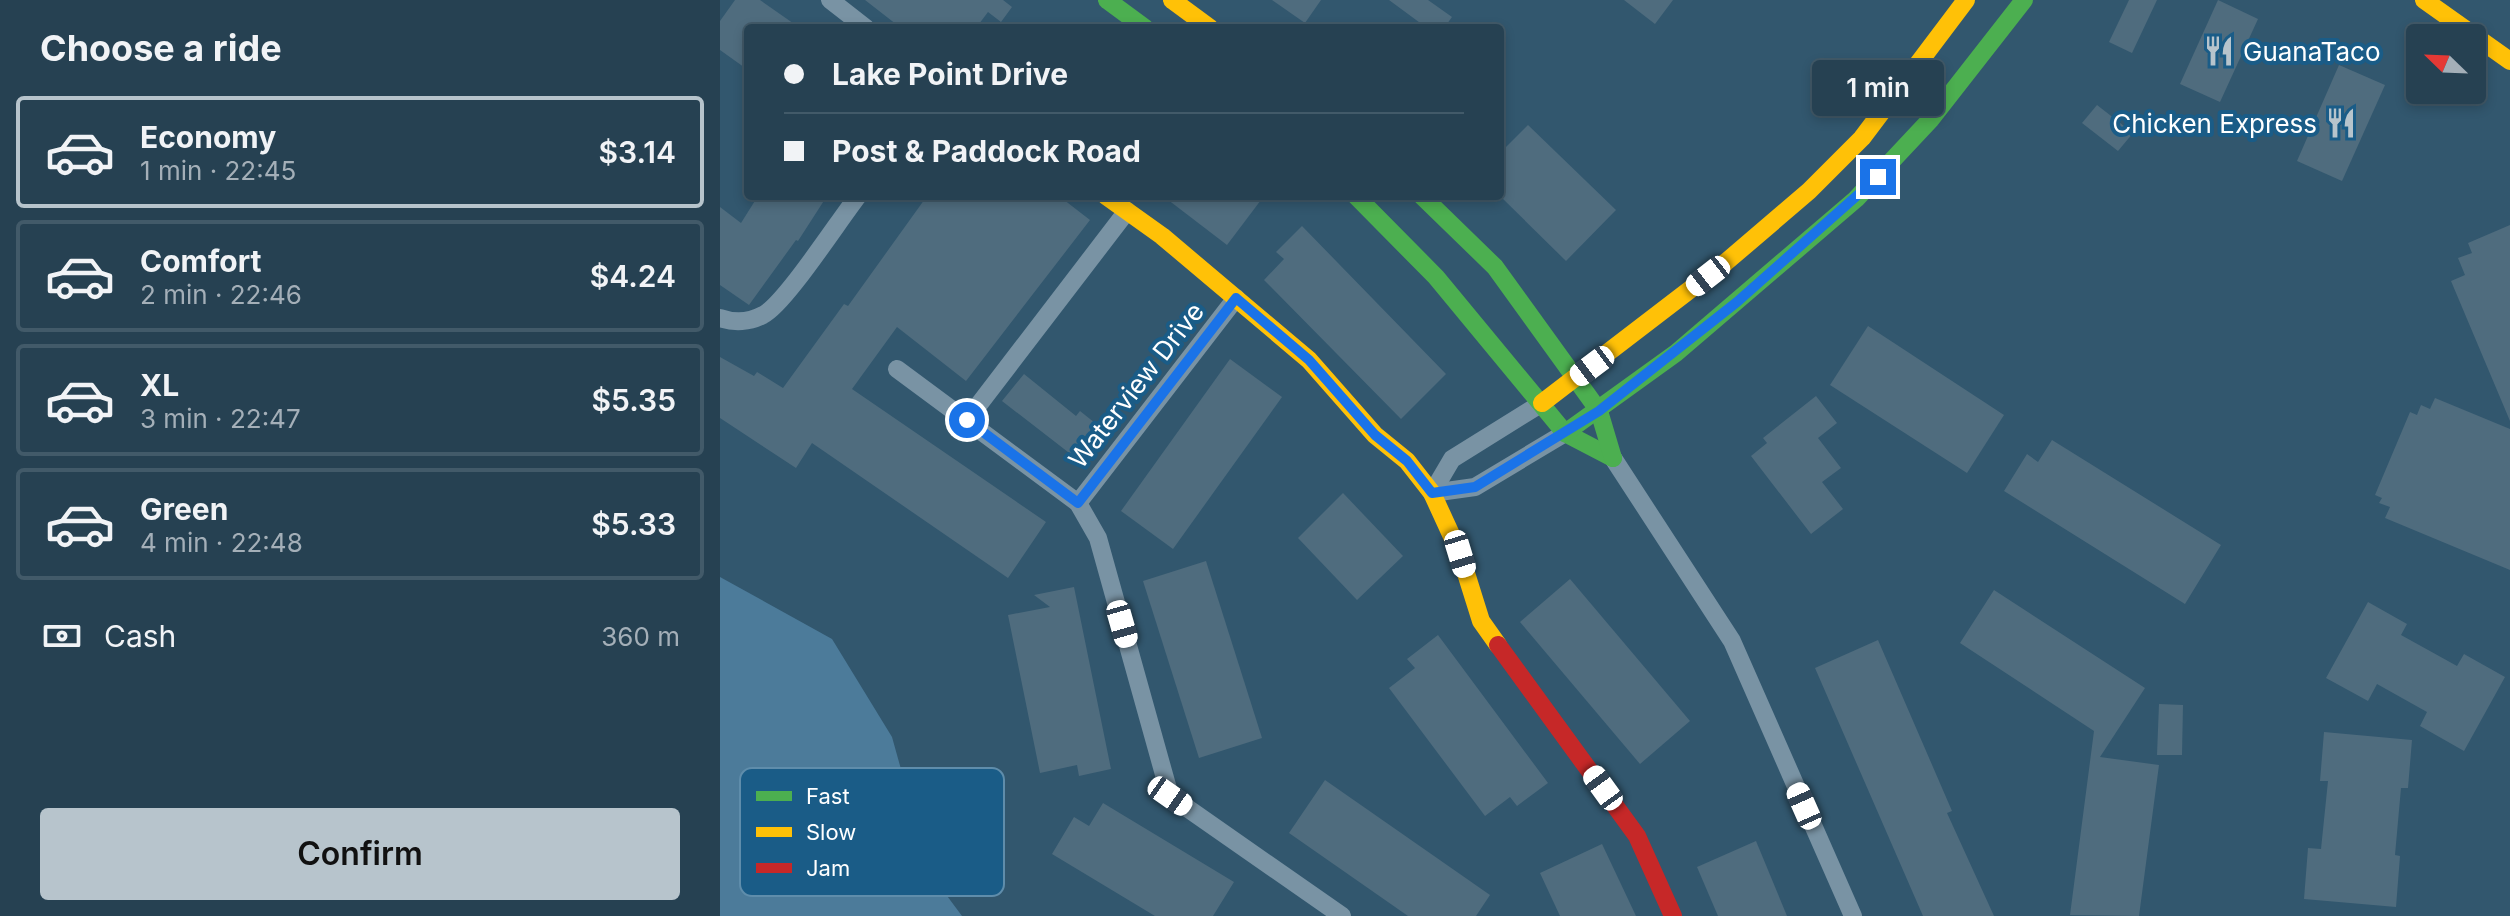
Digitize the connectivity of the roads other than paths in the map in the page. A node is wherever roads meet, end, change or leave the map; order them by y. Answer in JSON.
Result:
{"nodes":[{"id":1,"x":830,"y":0,"type":"edge"},
{"id":2,"x":1107,"y":0,"type":"edge"},
{"id":3,"x":1172,"y":0,"type":"edge"},
{"id":4,"x":1966,"y":0,"type":"edge"},
{"id":5,"x":2024,"y":0,"type":"edge"},
{"id":6,"x":2424,"y":0,"type":"edge"},
{"id":7,"x":861,"y":24,"type":"edge"},
{"id":8,"x":1140,"y":24,"type":"edge"},
{"id":9,"x":1205,"y":24,"type":"edge"},
{"id":10,"x":2510,"y":61,"type":"edge"},
{"id":11,"x":1897,"y":127,"type":"junction"},
{"id":12,"x":855,"y":200,"type":"edge"},
{"id":13,"x":1112,"y":200,"type":"edge"},
{"id":14,"x":1360,"y":200,"type":"edge"},
{"id":15,"x":1426,"y":200,"type":"edge"},
{"id":16,"x":1127,"y":211,"type":"junction"},
{"id":17,"x":1236,"y":298,"type":"junction"},
{"id":18,"x":720,"y":318,"type":"edge"},
{"id":19,"x":897,"y":369,"type":"dead end"},
{"id":20,"x":1575,"y":379,"type":"junction"},
{"id":21,"x":1542,"y":403,"type":"junction"},
{"id":22,"x":1599,"y":411,"type":"junction"},
{"id":23,"x":967,"y":420,"type":"junction"},
{"id":24,"x":1565,"y":433,"type":"junction"},
{"id":25,"x":1613,"y":458,"type":"junction"},
{"id":26,"x":1432,"y":493,"type":"junction"},
{"id":27,"x":1078,"y":503,"type":"junction"},
{"id":28,"x":1342,"y":916,"type":"edge"},
{"id":29,"x":1673,"y":916,"type":"edge"},
{"id":30,"x":1853,"y":916,"type":"edge"}],
"edges":[{"from":1,"to":7,"type":"street"},
{"from":2,"to":8,"type":"street"},
{"from":3,"to":9,"type":"street"},
{"from":4,"to":11,"type":"street"},
{"from":5,"to":11,"type":"street"},
{"from":6,"to":10,"type":"street"},
{"from":11,"to":20,"type":"street"},
{"from":11,"to":22,"type":"street"},
{"from":12,"to":18,"type":"street"},
{"from":13,"to":16,"type":"street"},
{"from":14,"to":21,"type":"street"},
{"from":15,"to":20,"type":"street"},
{"from":16,"to":17,"type":"street"},
{"from":16,"to":23,"type":"street"},
{"from":17,"to":26,"type":"street"},
{"from":17,"to":27,"type":"street","name":"Waterview Drive"},
{"from":19,"to":23,"type":"street"},
{"from":20,"to":21,"type":"street"},
{"from":20,"to":22,"type":"street"},
{"from":21,"to":24,"type":"street"},
{"from":21,"to":26,"type":"street"},
{"from":22,"to":24,"type":"street"},
{"from":22,"to":25,"type":"street"},
{"from":23,"to":27,"type":"street"},
{"from":24,"to":25,"type":"street"},
{"from":24,"to":26,"type":"street"},
{"from":25,"to":30,"type":"street"},
{"from":26,"to":29,"type":"street"},
{"from":27,"to":28,"type":"street"}]}
